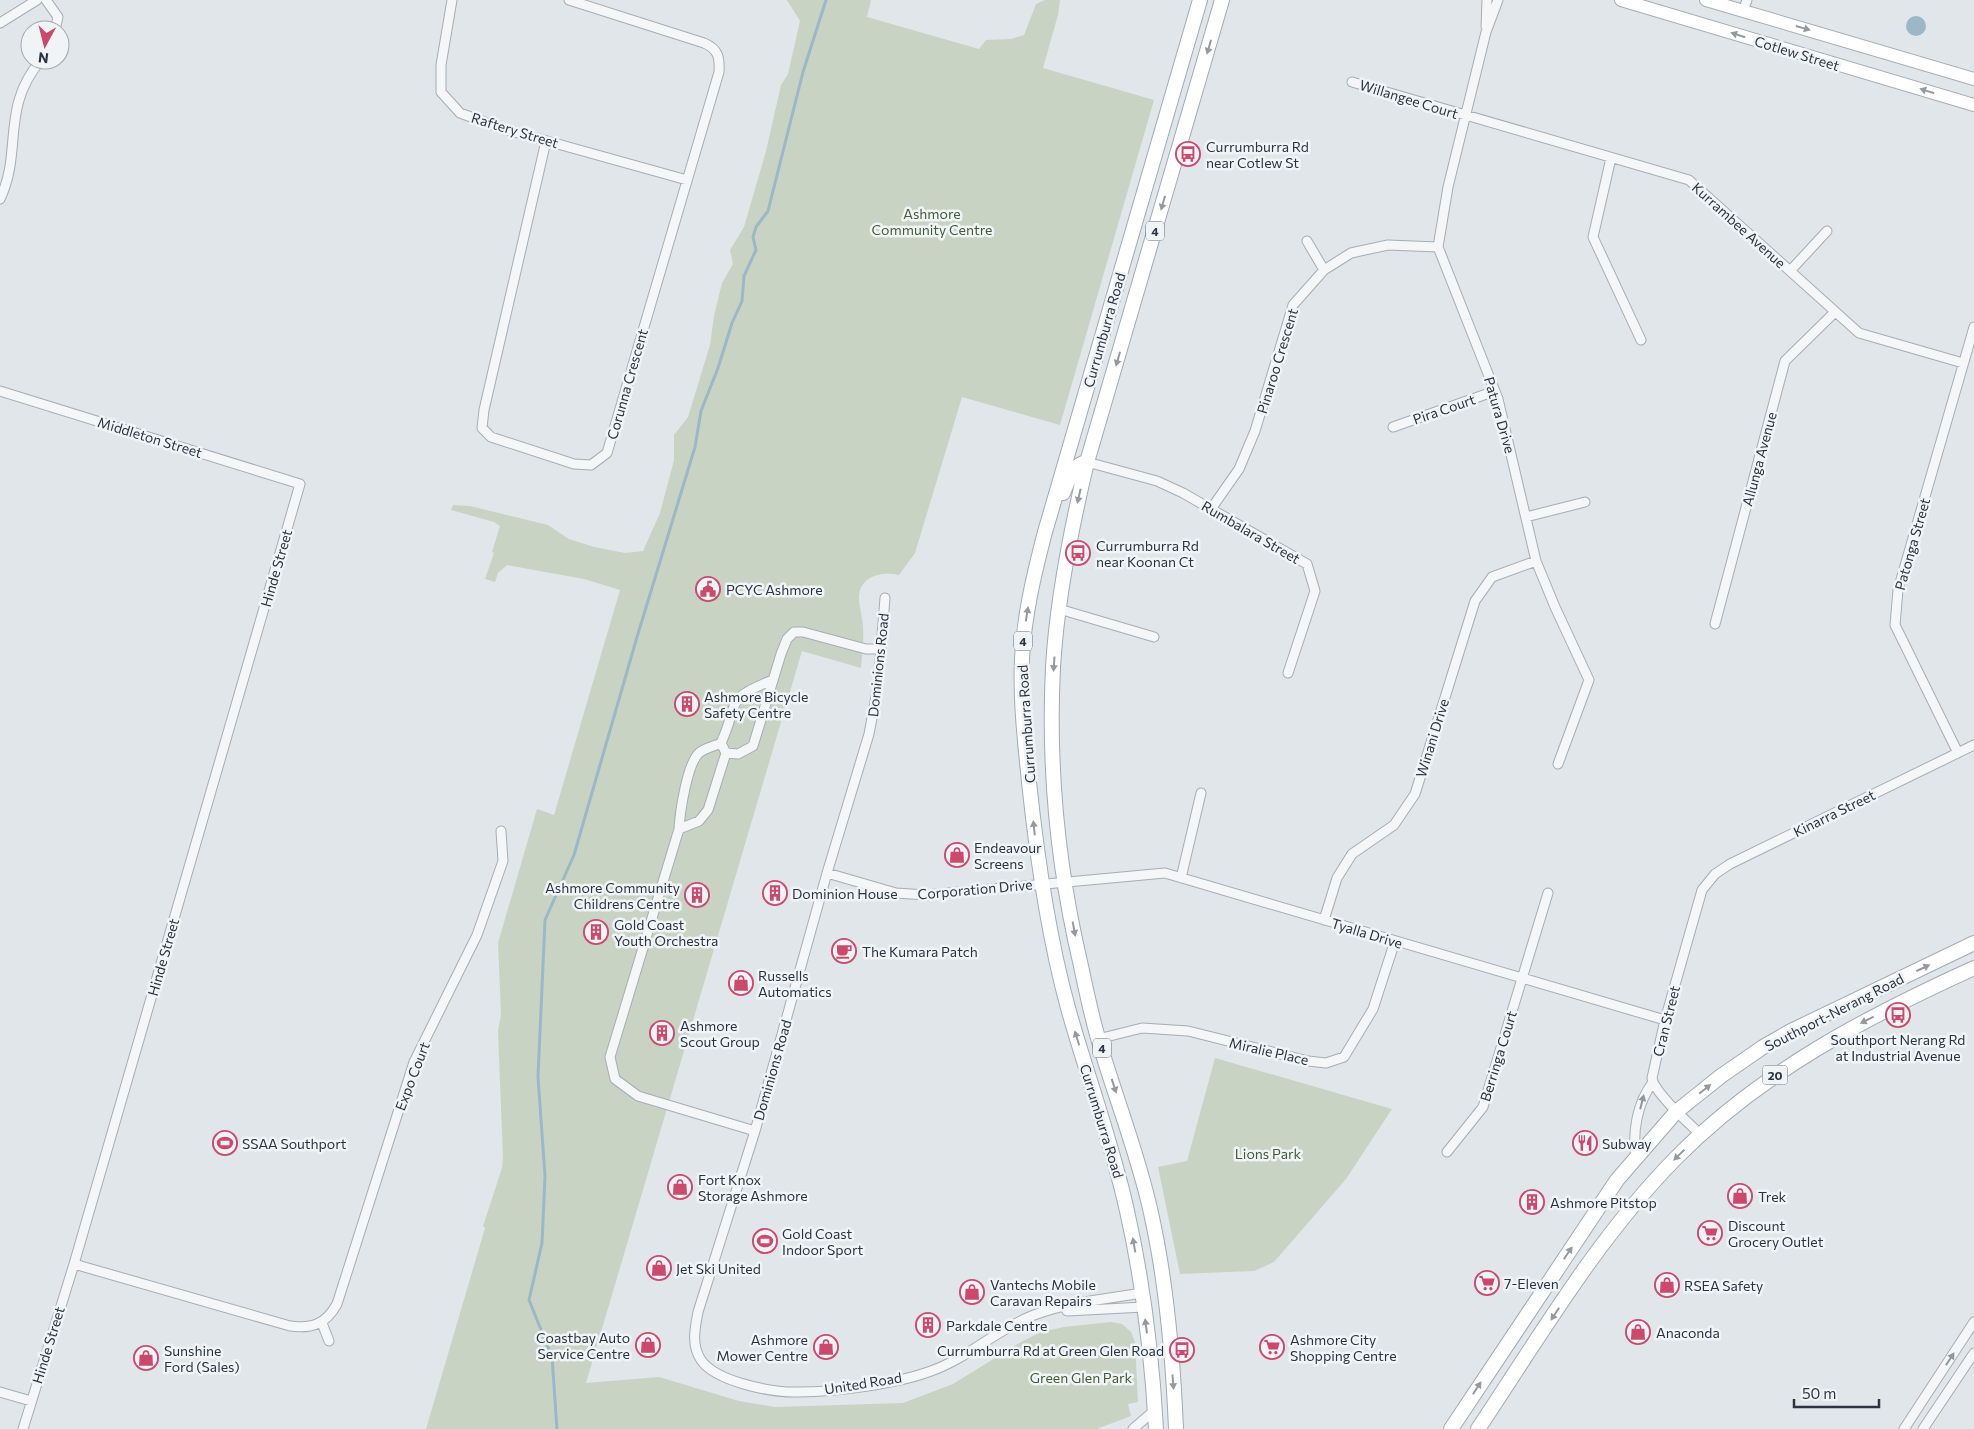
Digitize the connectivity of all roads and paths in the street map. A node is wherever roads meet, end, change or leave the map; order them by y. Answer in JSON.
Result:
{"nodes":[{"id":1,"x":37,"y":0,"type":"edge"},
{"id":2,"x":46,"y":0,"type":"edge"},
{"id":3,"x":452,"y":0,"type":"edge"},
{"id":4,"x":569,"y":0,"type":"edge"},
{"id":5,"x":1200,"y":0,"type":"edge"},
{"id":6,"x":1222,"y":0,"type":"edge"},
{"id":7,"x":1487,"y":0,"type":"edge"},
{"id":8,"x":1498,"y":0,"type":"edge"},
{"id":9,"x":1621,"y":0,"type":"edge"},
{"id":10,"x":1706,"y":0,"type":"edge"},
{"id":11,"x":1745,"y":6,"type":"edge"},
{"id":12,"x":57,"y":20,"type":"edge"},
{"id":13,"x":0,"y":23,"type":"edge"},
{"id":14,"x":1486,"y":32,"type":"junction"},
{"id":15,"x":1937,"y":68,"type":"junction"},
{"id":16,"x":33,"y":70,"type":"edge"},
{"id":17,"x":1974,"y":79,"type":"edge"},
{"id":18,"x":1352,"y":82,"type":"dead end"},
{"id":19,"x":1974,"y":86,"type":"edge"},
{"id":20,"x":1974,"y":105,"type":"edge"},
{"id":21,"x":1466,"y":116,"type":"junction"},
{"id":22,"x":546,"y":141,"type":"junction"},
{"id":23,"x":1611,"y":158,"type":"junction"},
{"id":24,"x":687,"y":180,"type":"junction"},
{"id":25,"x":0,"y":199,"type":"edge"},
{"id":26,"x":1827,"y":231,"type":"dead end"},
{"id":27,"x":1307,"y":242,"type":"dead end"},
{"id":28,"x":1438,"y":247,"type":"junction"},
{"id":29,"x":1324,"y":270,"type":"junction"},
{"id":30,"x":1790,"y":271,"type":"junction"},
{"id":31,"x":1836,"y":312,"type":"junction"},
{"id":32,"x":1974,"y":327,"type":"edge"},
{"id":33,"x":1641,"y":340,"type":"dead end"},
{"id":34,"x":1964,"y":363,"type":"junction"},
{"id":35,"x":0,"y":391,"type":"edge"},
{"id":36,"x":1495,"y":391,"type":"junction"},
{"id":37,"x":1393,"y":427,"type":"dead end"},
{"id":38,"x":1087,"y":462,"type":"junction"},
{"id":39,"x":300,"y":484,"type":"joint"},
{"id":40,"x":1585,"y":502,"type":"dead end"},
{"id":41,"x":1211,"y":509,"type":"junction"},
{"id":42,"x":1526,"y":516,"type":"junction"},
{"id":43,"x":1045,"y":532,"type":"junction"},
{"id":44,"x":1536,"y":561,"type":"junction"},
{"id":45,"x":885,"y":598,"type":"dead end"},
{"id":46,"x":1059,"y":609,"type":"junction"},
{"id":47,"x":1715,"y":624,"type":"dead end"},
{"id":48,"x":1154,"y":637,"type":"dead end"},
{"id":49,"x":881,"y":649,"type":"junction"},
{"id":50,"x":1288,"y":673,"type":"dead end"},
{"id":51,"x":773,"y":680,"type":"junction"},
{"id":52,"x":721,"y":743,"type":"junction"},
{"id":53,"x":1974,"y":745,"type":"edge"},
{"id":54,"x":726,"y":753,"type":"junction"},
{"id":55,"x":1958,"y":753,"type":"junction"},
{"id":56,"x":1558,"y":764,"type":"dead end"},
{"id":57,"x":1201,"y":793,"type":"dead end"},
{"id":58,"x":679,"y":829,"type":"junction"},
{"id":59,"x":501,"y":831,"type":"dead end"},
{"id":60,"x":827,"y":874,"type":"junction"},
{"id":61,"x":1181,"y":878,"type":"junction"},
{"id":62,"x":1065,"y":881,"type":"junction"},
{"id":63,"x":1042,"y":883,"type":"junction"},
{"id":64,"x":1702,"y":890,"type":"joint"},
{"id":65,"x":1548,"y":893,"type":"dead end"},
{"id":66,"x":1324,"y":920,"type":"junction"},
{"id":67,"x":1395,"y":941,"type":"junction"},
{"id":68,"x":1974,"y":943,"type":"edge"},
{"id":69,"x":1974,"y":968,"type":"edge"},
{"id":70,"x":1522,"y":978,"type":"junction"},
{"id":71,"x":1665,"y":1020,"type":"junction"},
{"id":72,"x":1098,"y":1039,"type":"junction"},
{"id":73,"x":1652,"y":1082,"type":"junction"},
{"id":74,"x":1676,"y":1112,"type":"junction"},
{"id":75,"x":755,"y":1131,"type":"junction"},
{"id":76,"x":1701,"y":1135,"type":"junction"},
{"id":77,"x":1447,"y":1152,"type":"dead end"},
{"id":78,"x":1636,"y":1158,"type":"junction"},
{"id":79,"x":74,"y":1264,"type":"junction"},
{"id":80,"x":1165,"y":1294,"type":"junction"},
{"id":81,"x":1143,"y":1300,"type":"junction"},
{"id":82,"x":1044,"y":1312,"type":"junction"},
{"id":83,"x":1974,"y":1322,"type":"edge"},
{"id":84,"x":322,"y":1323,"type":"junction"},
{"id":85,"x":694,"y":1336,"type":"joint"},
{"id":86,"x":329,"y":1341,"type":"dead end"},
{"id":87,"x":1974,"y":1353,"type":"edge"},
{"id":88,"x":0,"y":1392,"type":"edge"},
{"id":89,"x":31,"y":1400,"type":"junction"},
{"id":90,"x":1155,"y":1410,"type":"junction"},
{"id":91,"x":23,"y":1429,"type":"edge"},
{"id":92,"x":1134,"y":1429,"type":"edge"},
{"id":93,"x":1156,"y":1429,"type":"edge"},
{"id":94,"x":1176,"y":1429,"type":"edge"},
{"id":95,"x":1451,"y":1429,"type":"edge"},
{"id":96,"x":1478,"y":1429,"type":"edge"},
{"id":97,"x":1904,"y":1429,"type":"edge"},
{"id":98,"x":1923,"y":1429,"type":"edge"}],
"edges":[{"from":1,"to":13,"type":"street"},
{"from":2,"to":12,"type":"street"},
{"from":3,"to":22,"type":"street","name":"Raftery Street"},
{"from":4,"to":24,"type":"street","name":"Corunna Crescent"},
{"from":5,"to":43,"type":"main road","name":"Currumburra Road","number":"4"},
{"from":6,"to":38,"type":"main road","name":"Currumburra Road","number":"4","one_way":true},
{"from":7,"to":14,"type":"street"},
{"from":8,"to":14,"type":"street"},
{"from":20,"to":9,"type":"main road","name":"Cotlew Street","one_way":true},
{"from":10,"to":11,"type":"main road","name":"Cotlew Street"},
{"from":11,"to":15,"type":"main road","name":"Cotlew Street","one_way":true},
{"from":14,"to":21,"type":"street"},
{"from":15,"to":17,"type":"main road","name":"Cotlew Street"},
{"from":15,"to":19,"type":"street"},
{"from":16,"to":25,"type":"street"},
{"from":18,"to":21,"type":"street","name":"Willangee Court"},
{"from":21,"to":23,"type":"street","name":"Kurrambee Avenue"},
{"from":21,"to":28,"type":"street"},
{"from":22,"to":24,"type":"street","name":"Raftery Street"},
{"from":22,"to":24,"type":"street","name":"Corunna Crescent"},
{"from":23,"to":30,"type":"street","name":"Kurrambee Avenue"},
{"from":23,"to":33,"type":"street"},
{"from":26,"to":30,"type":"street"},
{"from":27,"to":29,"type":"street"},
{"from":28,"to":29,"type":"street","name":"Pinaroo Crescent"},
{"from":28,"to":36,"type":"street","name":"Patura Drive"},
{"from":29,"to":41,"type":"street","name":"Pinaroo Crescent"},
{"from":30,"to":31,"type":"street","name":"Kurrambee Avenue"},
{"from":31,"to":34,"type":"street","name":"Kurrambee Avenue"},
{"from":31,"to":47,"type":"street","name":"Allunga Avenue"},
{"from":32,"to":34,"type":"street","name":"Patonga Street"},
{"from":34,"to":55,"type":"street","name":"Patonga Street"},
{"from":35,"to":39,"type":"street","name":"Middleton Street"},
{"from":36,"to":37,"type":"street","name":"Pira Court"},
{"from":36,"to":42,"type":"street","name":"Patura Drive"},
{"from":38,"to":41,"type":"street","name":"Rumbalara Street"},
{"from":38,"to":43,"type":"main road"},
{"from":38,"to":46,"type":"main road","name":"Currumburra Road","number":"4","one_way":true},
{"from":39,"to":79,"type":"street","name":"Hinde Street"},
{"from":40,"to":42,"type":"street"},
{"from":41,"to":50,"type":"street","name":"Rumbalara Street"},
{"from":42,"to":44,"type":"street","name":"Patura Drive"},
{"from":63,"to":43,"type":"main road","name":"Currumburra Road","number":"4","one_way":true},
{"from":44,"to":56,"type":"street","name":"Patura Drive"},
{"from":44,"to":66,"type":"street","name":"Winani Drive"},
{"from":45,"to":49,"type":"street","name":"Dominions Road"},
{"from":46,"to":48,"type":"street"},
{"from":46,"to":62,"type":"main road","name":"Currumburra Road","number":"4","one_way":true},
{"from":49,"to":51,"type":"street"},
{"from":49,"to":60,"type":"street","name":"Dominions Road"},
{"from":51,"to":52,"type":"street"},
{"from":51,"to":54,"type":"street"},
{"from":52,"to":54,"type":"street"},
{"from":52,"to":58,"type":"street"},
{"from":53,"to":55,"type":"street","name":"Kinarra Street"},
{"from":54,"to":58,"type":"street"},
{"from":55,"to":64,"type":"street","name":"Kinarra Street"},
{"from":57,"to":61,"type":"street"},
{"from":58,"to":75,"type":"street"},
{"from":59,"to":84,"type":"street","name":"Expo Court"},
{"from":60,"to":63,"type":"street","name":"Corporation Drive"},
{"from":60,"to":75,"type":"street","name":"Dominions Road"},
{"from":61,"to":62,"type":"street","name":"Tyalla Drive"},
{"from":61,"to":66,"type":"street","name":"Tyalla Drive"},
{"from":62,"to":63,"type":"street","name":"Corporation Drive"},
{"from":62,"to":72,"type":"main road","name":"Currumburra Road","number":"4","one_way":true},
{"from":81,"to":63,"type":"main road","name":"Currumburra Road","number":"4","one_way":true},
{"from":64,"to":71,"type":"street","name":"Cran Street"},
{"from":65,"to":70,"type":"street","name":"Berringa Court"},
{"from":66,"to":67,"type":"street","name":"Tyalla Drive"},
{"from":67,"to":70,"type":"street","name":"Tyalla Drive"},
{"from":67,"to":72,"type":"street","name":"Miralie Place"},
{"from":74,"to":68,"type":"main road","name":"Southport-Nerang Road","number":"20","one_way":true},
{"from":69,"to":76,"type":"main road","name":"Southport-Nerang Road","number":"20","one_way":true},
{"from":70,"to":71,"type":"street","name":"Tyalla Drive"},
{"from":70,"to":77,"type":"street","name":"Berringa Court"},
{"from":71,"to":73,"type":"street","name":"Cran Street"},
{"from":72,"to":80,"type":"main road","name":"Currumburra Road","number":"4","one_way":true},
{"from":73,"to":74,"type":"street"},
{"from":78,"to":73,"type":"street","name":"Cran Street","one_way":true},
{"from":74,"to":76,"type":"street"},
{"from":74,"to":78,"type":"main road","name":"Southport-Nerang Road","number":"20"},
{"from":75,"to":85,"type":"street","name":"Dominions Road"},
{"from":76,"to":96,"type":"main road","name":"Southport-Nerang Road","number":"20","one_way":true},
{"from":95,"to":78,"type":"main road","name":"Southport-Nerang Road","number":"20","one_way":true},
{"from":79,"to":84,"type":"street"},
{"from":79,"to":89,"type":"street","name":"Hinde Street"},
{"from":80,"to":81,"type":"main road"},
{"from":80,"to":94,"type":"main road","name":"Currumburra Road","number":"4","one_way":true},
{"from":81,"to":82,"type":"street","name":"United Road"},
{"from":81,"to":82,"type":"street","name":"United Road"},
{"from":90,"to":81,"type":"main road","name":"Currumburra Road","number":"4","one_way":true},
{"from":82,"to":85,"type":"street","name":"United Road"},
{"from":97,"to":83,"type":"street","one_way":true},
{"from":84,"to":86,"type":"street"},
{"from":87,"to":98,"type":"street"},
{"from":88,"to":89,"type":"street"},
{"from":89,"to":91,"type":"street","name":"Hinde Street"},
{"from":90,"to":92,"type":"street"},
{"from":90,"to":93,"type":"main road","name":"Currumburra Road","number":"4"}]}
